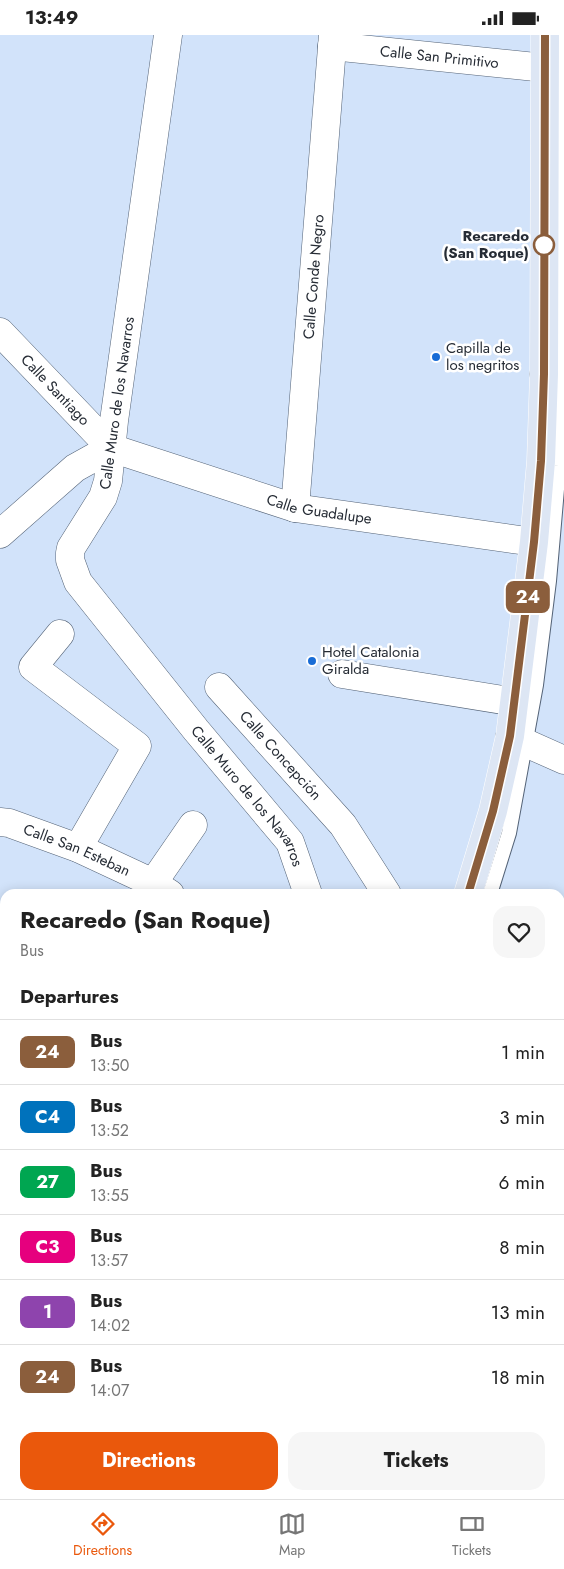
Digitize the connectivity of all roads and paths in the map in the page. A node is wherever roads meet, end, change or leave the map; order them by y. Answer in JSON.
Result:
{"nodes":[{"id":1,"x":168,"y":35,"type":"edge"},
{"id":2,"x":545,"y":35,"type":"edge"},
{"id":3,"x":563,"y":35,"type":"edge"},
{"id":4,"x":332,"y":40,"type":"edge"},
{"id":5,"x":546,"y":68,"type":"junction"},
{"id":6,"x":556,"y":198,"type":"edge"},
{"id":7,"x":0,"y":332,"type":"edge"},
{"id":8,"x":559,"y":378,"type":"edge"},
{"id":9,"x":110,"y":448,"type":"junction"},
{"id":10,"x":295,"y":508,"type":"junction"},
{"id":11,"x":0,"y":534,"type":"edge"},
{"id":12,"x":534,"y":542,"type":"junction"},
{"id":13,"x":60,"y":634,"type":"dead end"},
{"id":14,"x":342,"y":674,"type":"dead end"},
{"id":15,"x":219,"y":687,"type":"dead end"},
{"id":16,"x":515,"y":702,"type":"junction"},
{"id":17,"x":518,"y":740,"type":"junction"},
{"id":18,"x":564,"y":760,"type":"edge"},
{"id":19,"x":0,"y":822,"type":"edge"},
{"id":20,"x":193,"y":825,"type":"dead end"},
{"id":21,"x":78,"y":848,"type":"junction"},
{"id":22,"x":160,"y":889,"type":"edge"},
{"id":23,"x":162,"y":889,"type":"edge"},
{"id":24,"x":302,"y":889,"type":"edge"},
{"id":25,"x":384,"y":889,"type":"edge"},
{"id":26,"x":470,"y":889,"type":"edge"},
{"id":27,"x":492,"y":889,"type":"edge"}],
"edges":[{"from":1,"to":9,"type":"street","name":"Calle Muro de los Navarros"},
{"from":2,"to":5,"type":"main road"},
{"from":3,"to":6,"type":"lane"},
{"from":4,"to":5,"type":"street","name":"Calle San Primitivo"},
{"from":4,"to":10,"type":"street","name":"Calle Conde Negro"},
{"from":5,"to":6,"type":"main road"},
{"from":6,"to":8,"type":"main road"},
{"from":7,"to":9,"type":"street","name":"Calle Santiago"},
{"from":8,"to":12,"type":"main road"},
{"from":8,"to":17,"type":"lane"},
{"from":9,"to":10,"type":"street","name":"Calle Guadalupe"},
{"from":9,"to":11,"type":"street"},
{"from":9,"to":24,"type":"street","name":"Calle Muro de los Navarros"},
{"from":10,"to":12,"type":"street","name":"Calle Guadalupe"},
{"from":12,"to":16,"type":"main road"},
{"from":13,"to":21,"type":"street"},
{"from":14,"to":16,"type":"street"},
{"from":15,"to":25,"type":"street","name":"Calle Concepción"},
{"from":16,"to":17,"type":"main road"},
{"from":17,"to":18,"type":"street"},
{"from":17,"to":26,"type":"main road"},
{"from":17,"to":27,"type":"lane"},
{"from":19,"to":21,"type":"street","name":"Calle San Esteban"},
{"from":20,"to":23,"type":"street","name":"Calle San Esteban"},
{"from":21,"to":22,"type":"street","name":"Calle San Esteban"}]}
